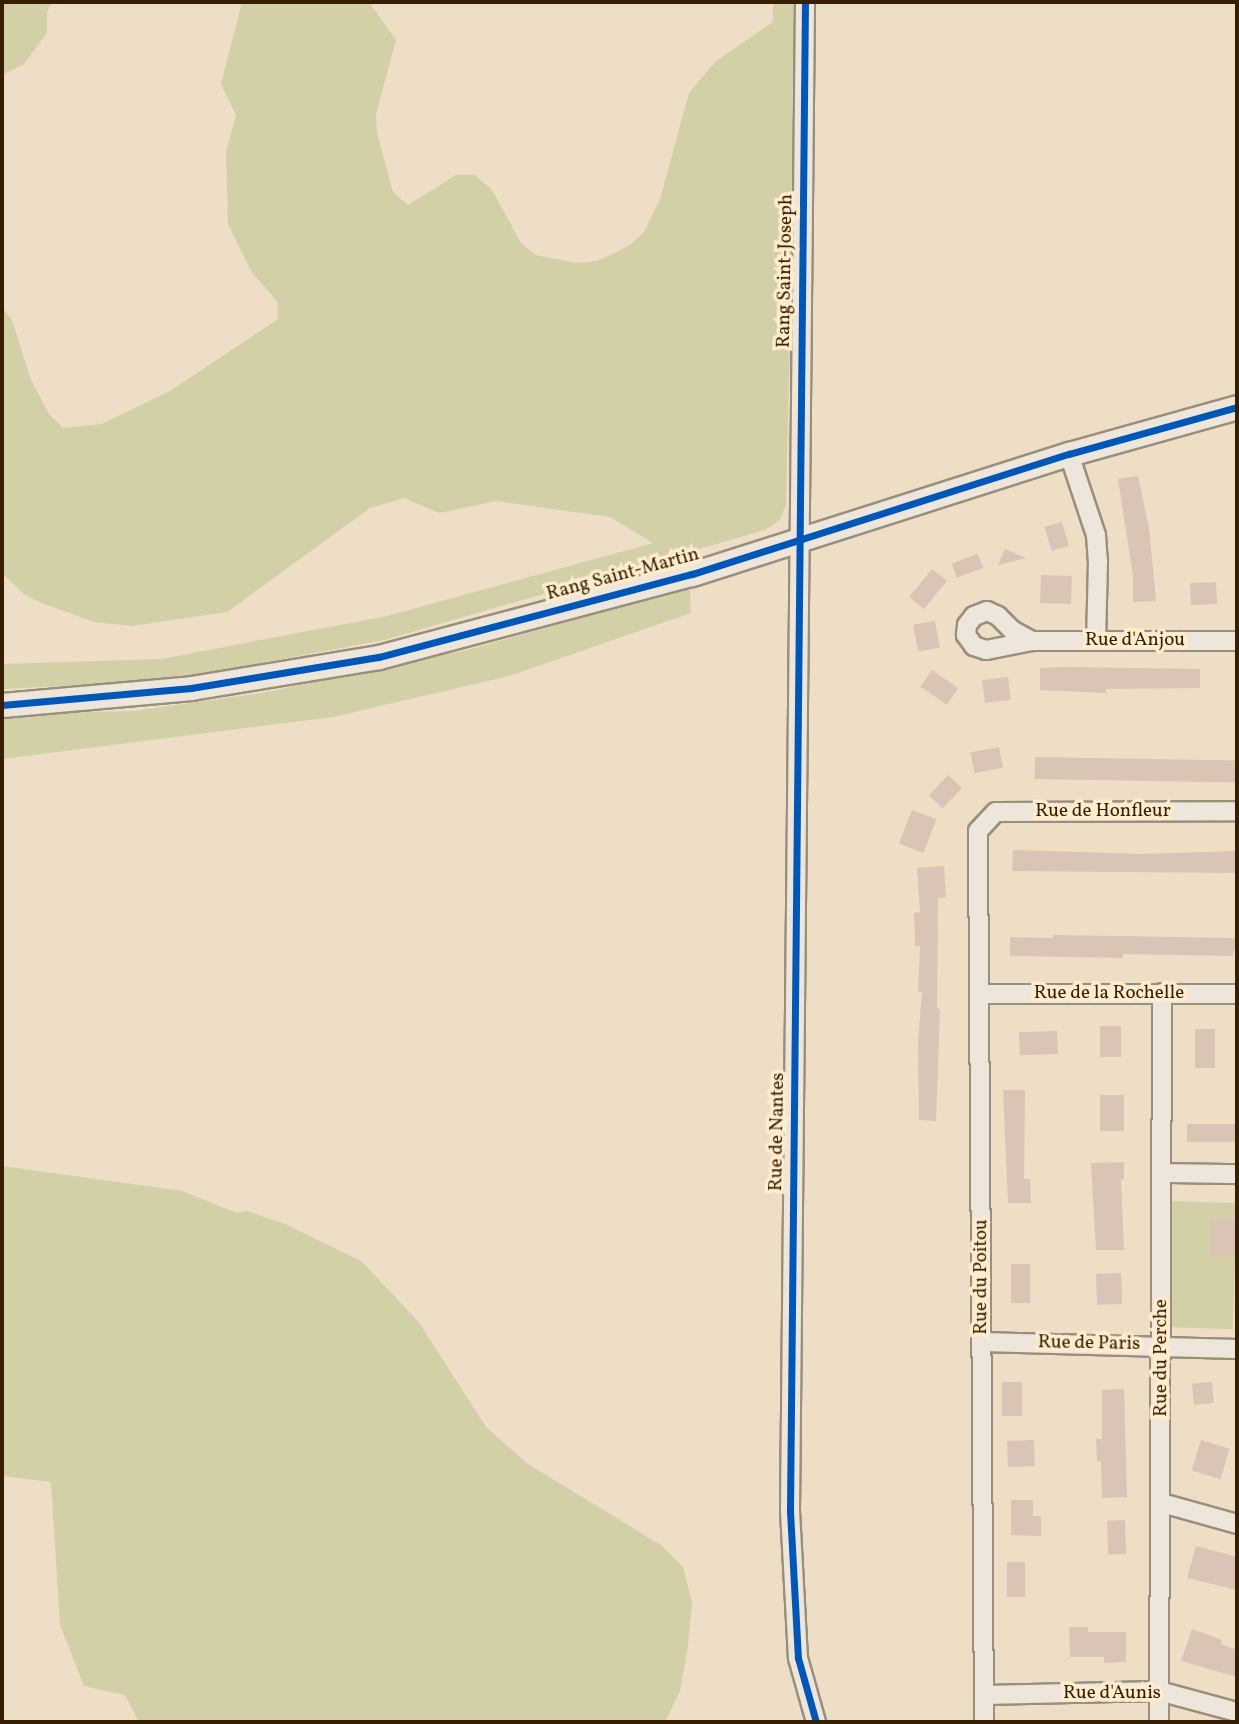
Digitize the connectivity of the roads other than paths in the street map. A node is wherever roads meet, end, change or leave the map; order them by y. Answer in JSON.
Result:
{"nodes":[{"id":1,"x":805,"y":2,"type":"edge"},
{"id":2,"x":1237,"y":407,"type":"edge"},
{"id":3,"x":1069,"y":454,"type":"junction"},
{"id":4,"x":799,"y":540,"type":"junction"},
{"id":5,"x":1032,"y":641,"type":"dead end"},
{"id":6,"x":1096,"y":641,"type":"junction"},
{"id":7,"x":1237,"y":642,"type":"edge"},
{"id":8,"x":2,"y":705,"type":"edge"},
{"id":9,"x":1237,"y":811,"type":"edge"},
{"id":10,"x":978,"y":831,"type":"joint"},
{"id":11,"x":1162,"y":993,"type":"junction"},
{"id":12,"x":981,"y":994,"type":"junction"},
{"id":13,"x":1237,"y":994,"type":"edge"},
{"id":14,"x":1164,"y":1173,"type":"junction"},
{"id":15,"x":1237,"y":1174,"type":"edge"},
{"id":16,"x":982,"y":1342,"type":"junction"},
{"id":17,"x":1161,"y":1345,"type":"junction"},
{"id":18,"x":1237,"y":1349,"type":"edge"},
{"id":19,"x":1162,"y":1503,"type":"junction"},
{"id":20,"x":1237,"y":1524,"type":"edge"},
{"id":21,"x":1159,"y":1691,"type":"junction"},
{"id":22,"x":985,"y":1695,"type":"junction"},
{"id":23,"x":1237,"y":1713,"type":"edge"},
{"id":24,"x":817,"y":1722,"type":"edge"},
{"id":25,"x":984,"y":1722,"type":"edge"},
{"id":26,"x":1159,"y":1722,"type":"edge"}],
"edges":[{"from":1,"to":4,"type":"street","name":"Rang Saint-Joseph"},
{"from":2,"to":3,"type":"street","name":"Rang Saint-Martin"},
{"from":3,"to":4,"type":"street","name":"Rang Saint-Martin"},
{"from":3,"to":6,"type":"street"},
{"from":4,"to":8,"type":"street","name":"Rang Saint-Martin"},
{"from":4,"to":24,"type":"street","name":"Rue de Nantes"},
{"from":5,"to":6,"type":"street","name":"Rue d'Anjou"},
{"from":6,"to":7,"type":"street","name":"Rue d'Anjou"},
{"from":9,"to":10,"type":"street","name":"Rue de Honfleur"},
{"from":10,"to":12,"type":"street","name":"Rue du Poitou"},
{"from":11,"to":12,"type":"street","name":"Rue de la Rochelle"},
{"from":11,"to":13,"type":"street","name":"Rue de la Rochelle"},
{"from":11,"to":14,"type":"street","name":"Rue du Perche"},
{"from":12,"to":16,"type":"street","name":"Rue du Poitou"},
{"from":14,"to":15,"type":"street"},
{"from":14,"to":17,"type":"street","name":"Rue du Perche"},
{"from":16,"to":17,"type":"street","name":"Rue de Paris"},
{"from":16,"to":22,"type":"street","name":"Rue du Poitou"},
{"from":17,"to":18,"type":"street","name":"Rue de Paris"},
{"from":17,"to":19,"type":"street","name":"Rue du Perche"},
{"from":19,"to":20,"type":"street"},
{"from":19,"to":21,"type":"street","name":"Rue du Perche"},
{"from":21,"to":22,"type":"street","name":"Rue d'Aunis"},
{"from":21,"to":23,"type":"street","name":"Rue d'Aunis"},
{"from":21,"to":26,"type":"street","name":"Rue du Perche"},
{"from":22,"to":25,"type":"street","name":"Rue du Poitou"}]}
